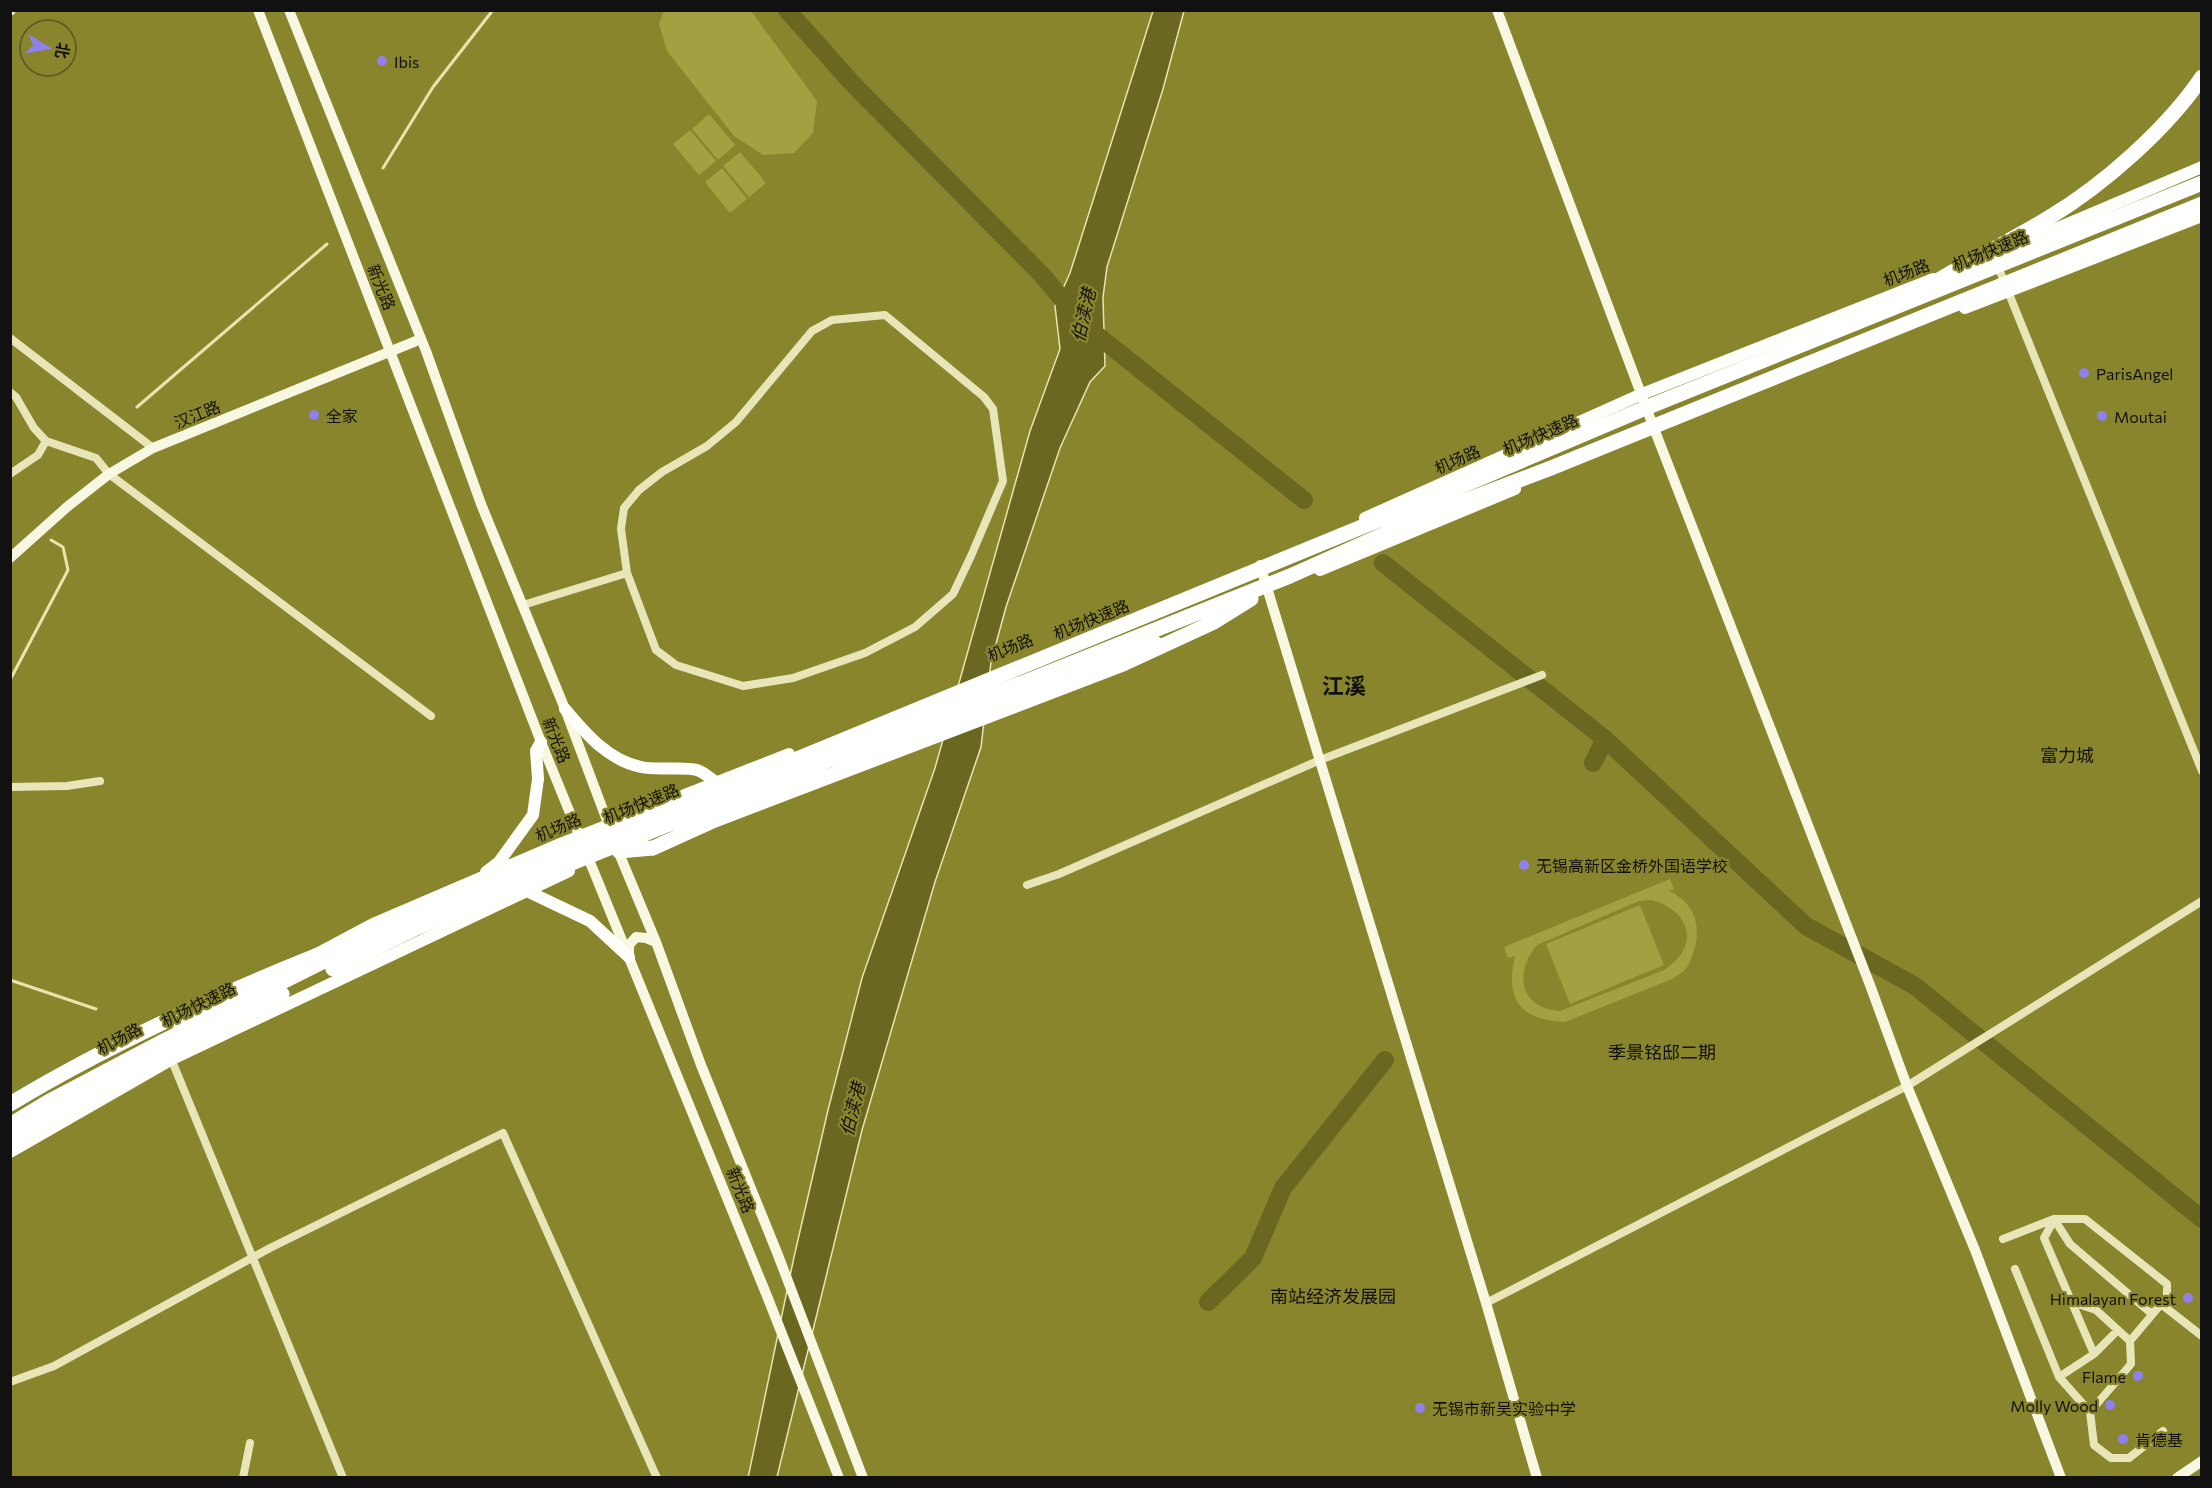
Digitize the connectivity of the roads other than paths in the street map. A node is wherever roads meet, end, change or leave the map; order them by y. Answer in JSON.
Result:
{"nodes":[{"id":1,"x":1497,"y":10,"type":"edge"},
{"id":2,"x":258,"y":12,"type":"edge"},
{"id":3,"x":290,"y":12,"type":"edge"},
{"id":4,"x":2202,"y":77,"type":"edge"},
{"id":5,"x":2202,"y":167,"type":"edge"},
{"id":6,"x":2202,"y":183,"type":"edge"},
{"id":7,"x":2202,"y":204,"type":"edge"},
{"id":8,"x":2202,"y":216,"type":"edge"},
{"id":9,"x":1994,"y":255,"type":"junction"},
{"id":10,"x":2007,"y":292,"type":"junction"},
{"id":11,"x":1897,"y":307,"type":"junction"},
{"id":12,"x":10,"y":338,"type":"edge"},
{"id":13,"x":421,"y":339,"type":"junction"},
{"id":14,"x":391,"y":351,"type":"junction"},
{"id":15,"x":10,"y":392,"type":"edge"},
{"id":16,"x":1641,"y":394,"type":"junction"},
{"id":17,"x":1655,"y":431,"type":"junction"},
{"id":18,"x":46,"y":441,"type":"junction"},
{"id":19,"x":153,"y":448,"type":"junction"},
{"id":20,"x":10,"y":474,"type":"edge"},
{"id":21,"x":109,"y":474,"type":"junction"},
{"id":22,"x":12,"y":555,"type":"edge"},
{"id":23,"x":1260,"y":565,"type":"junction"},
{"id":24,"x":627,"y":573,"type":"junction"},
{"id":25,"x":1290,"y":576,"type":"junction"},
{"id":26,"x":1268,"y":592,"type":"junction"},
{"id":27,"x":522,"y":606,"type":"junction"},
{"id":28,"x":1542,"y":675,"type":"dead end"},
{"id":29,"x":565,"y":709,"type":"junction"},
{"id":30,"x":431,"y":716,"type":"dead end"},
{"id":31,"x":541,"y":742,"type":"junction"},
{"id":32,"x":1320,"y":760,"type":"junction"},
{"id":33,"x":2202,"y":771,"type":"edge"},
{"id":34,"x":100,"y":781,"type":"dead end"},
{"id":35,"x":717,"y":783,"type":"junction"},
{"id":36,"x":10,"y":787,"type":"edge"},
{"id":37,"x":608,"y":825,"type":"junction"},
{"id":38,"x":580,"y":836,"type":"junction"},
{"id":39,"x":619,"y":851,"type":"junction"},
{"id":40,"x":591,"y":862,"type":"junction"},
{"id":41,"x":475,"y":881,"type":"junction"},
{"id":42,"x":1027,"y":885,"type":"dead end"},
{"id":43,"x":527,"y":891,"type":"junction"},
{"id":44,"x":2202,"y":901,"type":"edge"},
{"id":45,"x":410,"y":918,"type":"junction"},
{"id":46,"x":656,"y":942,"type":"junction"},
{"id":47,"x":629,"y":957,"type":"junction"},
{"id":48,"x":162,"y":1035,"type":"junction"},
{"id":49,"x":172,"y":1059,"type":"junction"},
{"id":50,"x":1907,"y":1086,"type":"junction"},
{"id":51,"x":10,"y":1104,"type":"edge"},
{"id":52,"x":10,"y":1117,"type":"edge"},
{"id":53,"x":10,"y":1125,"type":"edge"},
{"id":54,"x":10,"y":1141,"type":"edge"},
{"id":55,"x":10,"y":1152,"type":"edge"},
{"id":56,"x":2054,"y":1220,"type":"junction"},
{"id":57,"x":2003,"y":1239,"type":"dead end"},
{"id":58,"x":253,"y":1257,"type":"junction"},
{"id":59,"x":2015,"y":1269,"type":"dead end"},
{"id":60,"x":1486,"y":1302,"type":"junction"},
{"id":61,"x":2072,"y":1302,"type":"junction"},
{"id":62,"x":2161,"y":1304,"type":"junction"},
{"id":63,"x":2152,"y":1314,"type":"junction"},
{"id":64,"x":2118,"y":1330,"type":"junction"},
{"id":65,"x":2202,"y":1336,"type":"edge"},
{"id":66,"x":2130,"y":1341,"type":"junction"},
{"id":67,"x":2094,"y":1354,"type":"junction"},
{"id":68,"x":2059,"y":1377,"type":"junction"},
{"id":69,"x":10,"y":1382,"type":"edge"},
{"id":70,"x":2090,"y":1412,"type":"junction"},
{"id":71,"x":2163,"y":1431,"type":"dead end"},
{"id":72,"x":250,"y":1443,"type":"dead end"},
{"id":73,"x":2202,"y":1461,"type":"edge"},
{"id":74,"x":243,"y":1478,"type":"edge"},
{"id":75,"x":343,"y":1478,"type":"edge"},
{"id":76,"x":657,"y":1478,"type":"edge"},
{"id":77,"x":839,"y":1478,"type":"edge"},
{"id":78,"x":863,"y":1478,"type":"edge"},
{"id":79,"x":1537,"y":1478,"type":"edge"},
{"id":80,"x":2061,"y":1478,"type":"edge"},
{"id":81,"x":2177,"y":1478,"type":"edge"}],
"edges":[{"from":1,"to":16,"type":"main road"},
{"from":2,"to":14,"type":"main road","name":"新光路"},
{"from":3,"to":13,"type":"main road","name":"新光路"},
{"from":4,"to":11,"type":"highway","bridge":true},
{"from":5,"to":9,"type":"main road","name":"机场路"},
{"from":6,"to":11,"type":"highway","name":"机场快速路","bridge":true},
{"from":7,"to":25,"type":"highway","name":"机场快速路","bridge":true},
{"from":8,"to":10,"type":"main road"},
{"from":9,"to":10,"type":"street"},
{"from":9,"to":16,"type":"main road","name":"机场路"},
{"from":10,"to":17,"type":"main road"},
{"from":10,"to":33,"type":"street"},
{"from":11,"to":45,"type":"highway","name":"机场快速路","bridge":true},
{"from":12,"to":19,"type":"street"},
{"from":13,"to":14,"type":"main road","name":"汉江路"},
{"from":13,"to":27,"type":"main road","name":"新光路"},
{"from":14,"to":19,"type":"main road","name":"汉江路"},
{"from":14,"to":31,"type":"main road","name":"新光路"},
{"from":15,"to":18,"type":"street"},
{"from":16,"to":17,"type":"main road"},
{"from":16,"to":23,"type":"main road","name":"机场路"},
{"from":17,"to":26,"type":"main road"},
{"from":17,"to":50,"type":"main road"},
{"from":18,"to":20,"type":"street"},
{"from":18,"to":21,"type":"street"},
{"from":19,"to":21,"type":"main road","name":"汉江路"},
{"from":21,"to":22,"type":"main road","name":"汉江路"},
{"from":21,"to":30,"type":"street"},
{"from":23,"to":26,"type":"main road"},
{"from":23,"to":35,"type":"main road","name":"机场路"},
{"from":24,"to":24,"type":"street"},
{"from":24,"to":27,"type":"street"},
{"from":25,"to":39,"type":"highway","bridge":true},
{"from":25,"to":54,"type":"highway","name":"机场快速路","bridge":true},
{"from":26,"to":32,"type":"main road"},
{"from":26,"to":39,"type":"main road"},
{"from":27,"to":29,"type":"main road","name":"新光路"},
{"from":28,"to":32,"type":"street"},
{"from":29,"to":35,"type":"main road"},
{"from":29,"to":37,"type":"main road","name":"新光路"},
{"from":31,"to":38,"type":"main road","name":"新光路"},
{"from":31,"to":41,"type":"main road"},
{"from":32,"to":42,"type":"street"},
{"from":32,"to":60,"type":"main road"},
{"from":34,"to":36,"type":"street"},
{"from":35,"to":37,"type":"main road","name":"机场路"},
{"from":37,"to":38,"type":"main road","name":"机场路"},
{"from":37,"to":39,"type":"main road","name":"新光路"},
{"from":38,"to":40,"type":"main road","name":"新光路"},
{"from":38,"to":41,"type":"main road","name":"机场路"},
{"from":39,"to":40,"type":"main road"},
{"from":39,"to":46,"type":"main road","name":"新光路"},
{"from":40,"to":43,"type":"main road"},
{"from":40,"to":47,"type":"main road","name":"新光路"},
{"from":41,"to":48,"type":"main road","name":"机场路"},
{"from":43,"to":47,"type":"main road"},
{"from":43,"to":49,"type":"main road"},
{"from":44,"to":50,"type":"street"},
{"from":45,"to":51,"type":"highway","bridge":true},
{"from":45,"to":53,"type":"highway","name":"机场快速路","bridge":true},
{"from":46,"to":47,"type":"main road"},
{"from":46,"to":78,"type":"main road","name":"新光路"},
{"from":47,"to":77,"type":"main road","name":"新光路"},
{"from":48,"to":49,"type":"street"},
{"from":48,"to":52,"type":"main road","name":"机场路"},
{"from":49,"to":55,"type":"main road"},
{"from":49,"to":58,"type":"street"},
{"from":50,"to":60,"type":"street"},
{"from":50,"to":80,"type":"main road"},
{"from":56,"to":57,"type":"street"},
{"from":56,"to":61,"type":"street"},
{"from":56,"to":62,"type":"street"},
{"from":56,"to":63,"type":"street"},
{"from":58,"to":69,"type":"street"},
{"from":58,"to":75,"type":"street"},
{"from":58,"to":76,"type":"street"},
{"from":59,"to":68,"type":"street"},
{"from":60,"to":79,"type":"main road"},
{"from":61,"to":64,"type":"street"},
{"from":61,"to":67,"type":"street"},
{"from":62,"to":63,"type":"street"},
{"from":62,"to":65,"type":"street"},
{"from":63,"to":66,"type":"street"},
{"from":64,"to":66,"type":"street"},
{"from":64,"to":67,"type":"street"},
{"from":66,"to":70,"type":"street"},
{"from":67,"to":68,"type":"street"},
{"from":68,"to":70,"type":"street"},
{"from":70,"to":71,"type":"street"},
{"from":72,"to":74,"type":"street"},
{"from":73,"to":81,"type":"main road"}]}
